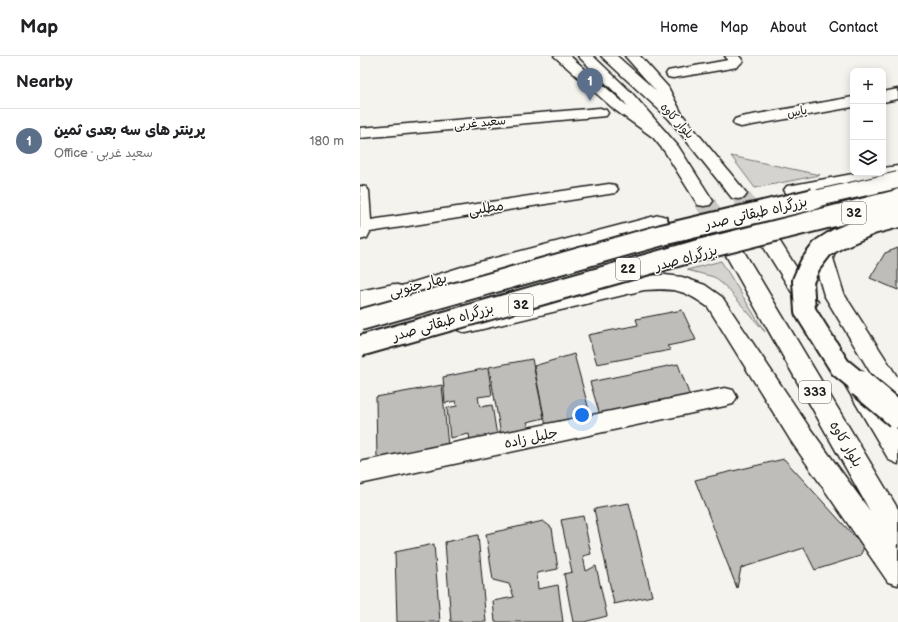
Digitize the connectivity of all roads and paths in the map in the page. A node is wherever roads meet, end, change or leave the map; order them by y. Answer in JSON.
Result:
{"nodes":[{"id":1,"x":561,"y":56,"type":"edge"},
{"id":2,"x":585,"y":56,"type":"edge"},
{"id":3,"x":608,"y":56,"type":"edge"},
{"id":4,"x":632,"y":56,"type":"edge"},
{"id":5,"x":732,"y":56,"type":"edge"},
{"id":6,"x":673,"y":74,"type":"dead end"},
{"id":7,"x":898,"y":94,"type":"edge"},
{"id":8,"x":886,"y":96,"type":"edge"},
{"id":9,"x":850,"y":103,"type":"edge"},
{"id":10,"x":600,"y":113,"type":"dead end"},
{"id":11,"x":675,"y":116,"type":"junction"},
{"id":12,"x":741,"y":122,"type":"dead end"},
{"id":13,"x":360,"y":133,"type":"edge"},
{"id":14,"x":660,"y":135,"type":"junction"},
{"id":15,"x":898,"y":171,"type":"edge"},
{"id":16,"x":898,"y":180,"type":"edge"},
{"id":17,"x":609,"y":189,"type":"dead end"},
{"id":18,"x":360,"y":191,"type":"edge"},
{"id":19,"x":738,"y":194,"type":"tunnel mouth"},
{"id":20,"x":704,"y":201,"type":"tunnel mouth"},
{"id":21,"x":898,"y":201,"type":"edge"},
{"id":22,"x":898,"y":205,"type":"edge"},
{"id":23,"x":898,"y":217,"type":"edge"},
{"id":24,"x":361,"y":230,"type":"edge"},
{"id":25,"x":770,"y":241,"type":"tunnel mouth"},
{"id":26,"x":733,"y":250,"type":"tunnel mouth"},
{"id":27,"x":475,"y":270,"type":"junction"},
{"id":28,"x":360,"y":298,"type":"edge"},
{"id":29,"x":360,"y":307,"type":"edge"},
{"id":30,"x":360,"y":320,"type":"edge"},
{"id":31,"x":360,"y":346,"type":"edge"},
{"id":32,"x":360,"y":351,"type":"edge"},
{"id":33,"x":725,"y":397,"type":"dead end"},
{"id":34,"x":898,"y":398,"type":"edge"},
{"id":35,"x":898,"y":415,"type":"edge"},
{"id":36,"x":898,"y":453,"type":"edge"},
{"id":37,"x":360,"y":473,"type":"edge"},
{"id":38,"x":898,"y":534,"type":"edge"},
{"id":39,"x":898,"y":572,"type":"edge"}],
"edges":[{"from":1,"to":14,"type":"main road"},
{"from":2,"to":14,"type":"main road","name":"بلوار کاوه"},
{"from":3,"to":11,"type":"main road","name":"بلوار کاوه"},
{"from":4,"to":11,"type":"main road"},
{"from":5,"to":6,"type":"main road"},
{"from":7,"to":8,"type":"main road"},
{"from":9,"to":12,"type":"main road","name":"یاس"},
{"from":10,"to":13,"type":"main road","name":"سعید غربی"},
{"from":11,"to":19,"type":"main road","name":"بلوار کاوه"},
{"from":14,"to":20,"type":"main road","name":"بلوار کاوه"},
{"from":15,"to":27,"type":"main road","number":"32"},
{"from":16,"to":30,"type":"main road","name":"بزرگراه طبقاتی صدر","number":"22","bridge":true},
{"from":17,"to":24,"type":"main road","name":"مطلبی"},
{"from":18,"to":24,"type":"main road"},
{"from":21,"to":31,"type":"main road","name":"بزرگراه طبقاتی صدر","number":"22","bridge":true},
{"from":21,"to":32,"type":"main road","name":"بزرگراه صدر","number":"32","bridge":true},
{"from":22,"to":34,"type":"main road"},
{"from":23,"to":35,"type":"main road","bridge":true},
{"from":25,"to":36,"type":"main road","number":"333"},
{"from":26,"to":38,"type":"main road","name":"بلوار کاوه","number":"333"},
{"from":27,"to":28,"type":"main road","name":"بهار جنوبی"},
{"from":27,"to":29,"type":"main road","number":"32"},
{"from":32,"to":39,"type":"main road"},
{"from":33,"to":37,"type":"main road","name":"جلیل زاده"}]}
